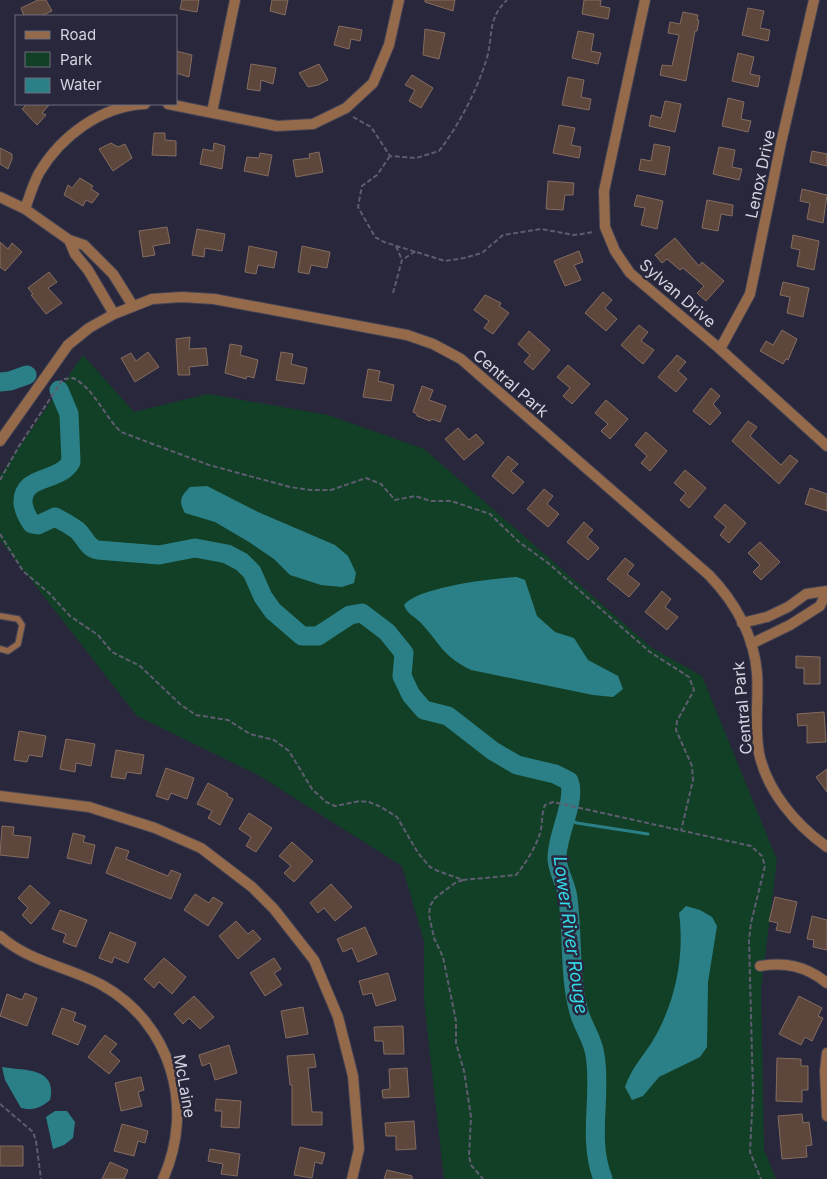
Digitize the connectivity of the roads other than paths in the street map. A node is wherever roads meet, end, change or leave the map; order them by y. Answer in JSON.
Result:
{"nodes":[{"id":1,"x":235,"y":0,"type":"edge"},
{"id":2,"x":399,"y":0,"type":"edge"},
{"id":3,"x":645,"y":0,"type":"edge"},
{"id":4,"x":814,"y":0,"type":"edge"},
{"id":5,"x":140,"y":105,"type":"edge"},
{"id":6,"x":174,"y":105,"type":"edge"},
{"id":7,"x":212,"y":112,"type":"junction"},
{"id":8,"x":0,"y":197,"type":"edge"},
{"id":9,"x":25,"y":210,"type":"junction"},
{"id":10,"x":69,"y":240,"type":"junction"},
{"id":11,"x":133,"y":306,"type":"junction"},
{"id":12,"x":114,"y":314,"type":"junction"},
{"id":13,"x":720,"y":349,"type":"junction"},
{"id":14,"x":0,"y":441,"type":"edge"},
{"id":15,"x":827,"y":446,"type":"edge"},
{"id":16,"x":827,"y":591,"type":"edge"},
{"id":17,"x":0,"y":616,"type":"edge"},
{"id":18,"x":742,"y":623,"type":"junction"},
{"id":19,"x":751,"y":644,"type":"junction"},
{"id":20,"x":0,"y":649,"type":"edge"},
{"id":21,"x":0,"y":796,"type":"edge"},
{"id":22,"x":827,"y":847,"type":"edge"},
{"id":23,"x":0,"y":936,"type":"edge"},
{"id":24,"x":760,"y":966,"type":"dead end"},
{"id":25,"x":827,"y":983,"type":"edge"},
{"id":26,"x":827,"y":1053,"type":"edge"},
{"id":27,"x":827,"y":1116,"type":"edge"},
{"id":28,"x":163,"y":1179,"type":"edge"},
{"id":29,"x":352,"y":1179,"type":"edge"}],
"edges":[{"from":1,"to":7,"type":"street"},
{"from":2,"to":7,"type":"street"},
{"from":3,"to":13,"type":"street","name":"Sylvan Drive"},
{"from":4,"to":13,"type":"street","name":"Lenox Drive"},
{"from":5,"to":9,"type":"street"},
{"from":6,"to":7,"type":"street"},
{"from":8,"to":9,"type":"street"},
{"from":9,"to":10,"type":"street"},
{"from":10,"to":11,"type":"street"},
{"from":10,"to":12,"type":"street"},
{"from":11,"to":12,"type":"street","name":"Central Park"},
{"from":11,"to":18,"type":"street","name":"Central Park"},
{"from":12,"to":14,"type":"street","name":"Central Park"},
{"from":13,"to":15,"type":"street","name":"Sylvan Drive"},
{"from":16,"to":18,"type":"street"},
{"from":16,"to":19,"type":"street"},
{"from":17,"to":20,"type":"lane"},
{"from":18,"to":19,"type":"street","name":"Central Park"},
{"from":19,"to":22,"type":"street","name":"Central Park"},
{"from":21,"to":29,"type":"street"},
{"from":23,"to":28,"type":"street","name":"McLaine"},
{"from":24,"to":25,"type":"street"},
{"from":26,"to":27,"type":"street"}]}
